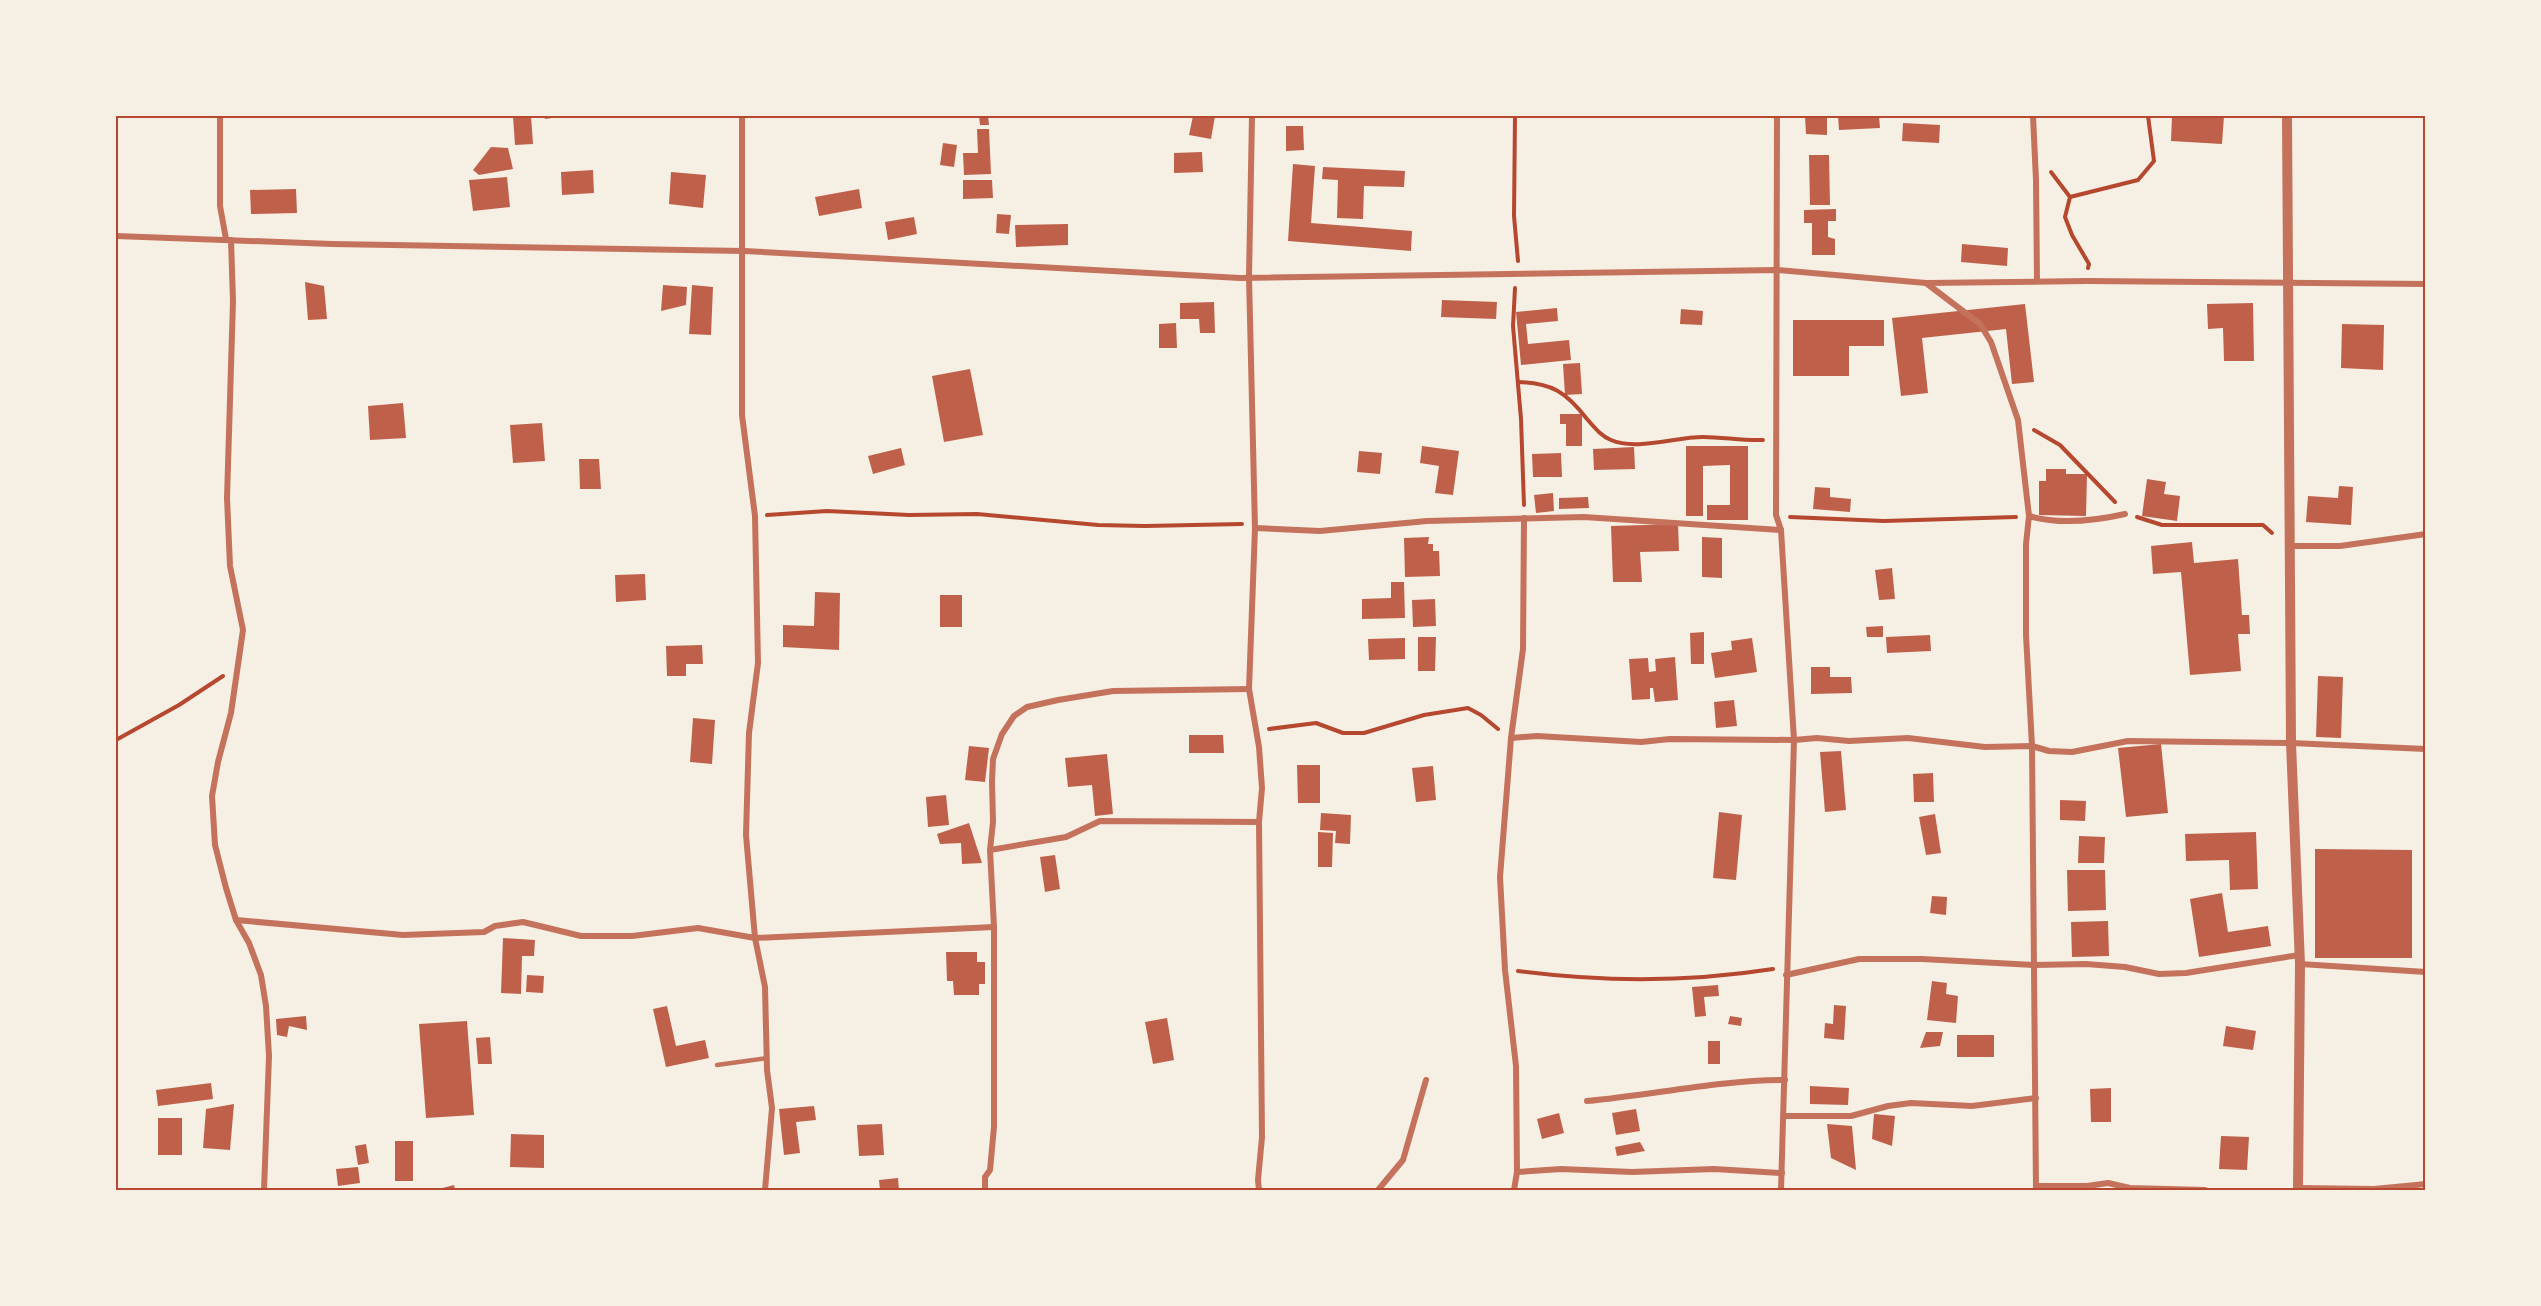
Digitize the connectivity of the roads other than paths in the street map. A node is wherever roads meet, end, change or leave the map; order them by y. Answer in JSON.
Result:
{"nodes":[{"id":1,"x":220,"y":116,"type":"edge"},
{"id":2,"x":742,"y":116,"type":"edge"},
{"id":3,"x":1252,"y":116,"type":"edge"},
{"id":4,"x":1777,"y":116,"type":"edge"},
{"id":5,"x":2033,"y":116,"type":"edge"},
{"id":6,"x":2287,"y":116,"type":"edge"},
{"id":7,"x":116,"y":236,"type":"edge"},
{"id":8,"x":228,"y":239,"type":"junction"},
{"id":9,"x":744,"y":251,"type":"junction"},
{"id":10,"x":1777,"y":270,"type":"junction"},
{"id":11,"x":1249,"y":278,"type":"junction"},
{"id":12,"x":2037,"y":281,"type":"junction"},
{"id":13,"x":2288,"y":282,"type":"junction"},
{"id":14,"x":1926,"y":283,"type":"junction"},
{"id":15,"x":2426,"y":284,"type":"edge"},
{"id":16,"x":2125,"y":514,"type":"road end"},
{"id":17,"x":2029,"y":516,"type":"junction"},
{"id":18,"x":1524,"y":518,"type":"junction"},
{"id":19,"x":1255,"y":525,"type":"junction"},
{"id":20,"x":1781,"y":530,"type":"junction"},
{"id":21,"x":2426,"y":534,"type":"edge"},
{"id":22,"x":2290,"y":546,"type":"junction"},
{"id":23,"x":1249,"y":689,"type":"junction"},
{"id":24,"x":1511,"y":738,"type":"junction"},
{"id":25,"x":1794,"y":740,"type":"junction"},
{"id":26,"x":2291,"y":743,"type":"junction"},
{"id":27,"x":2032,"y":746,"type":"junction"},
{"id":28,"x":2426,"y":749,"type":"edge"},
{"id":29,"x":1259,"y":822,"type":"junction"},
{"id":30,"x":990,"y":850,"type":"junction"},
{"id":31,"x":236,"y":920,"type":"junction"},
{"id":32,"x":994,"y":927,"type":"junction"},
{"id":33,"x":755,"y":938,"type":"junction"},
{"id":34,"x":2299,"y":960,"type":"junction"},
{"id":35,"x":2034,"y":965,"type":"junction"},
{"id":36,"x":2426,"y":972,"type":"edge"},
{"id":37,"x":1786,"y":975,"type":"junction"},
{"id":38,"x":767,"y":1058,"type":"junction"},
{"id":39,"x":717,"y":1065,"type":"dead end"},
{"id":40,"x":1426,"y":1080,"type":"dead end"},
{"id":41,"x":1785,"y":1080,"type":"junction"},
{"id":42,"x":2036,"y":1098,"type":"junction"},
{"id":43,"x":1587,"y":1101,"type":"dead end"},
{"id":44,"x":1784,"y":1116,"type":"junction"},
{"id":45,"x":1517,"y":1172,"type":"junction"},
{"id":46,"x":1782,"y":1173,"type":"junction"},
{"id":47,"x":2426,"y":1184,"type":"edge"},
{"id":48,"x":2036,"y":1188,"type":"edge"},
{"id":49,"x":2298,"y":1189,"type":"edge"},
{"id":50,"x":264,"y":1191,"type":"edge"},
{"id":51,"x":765,"y":1191,"type":"edge"},
{"id":52,"x":985,"y":1191,"type":"edge"},
{"id":53,"x":1259,"y":1191,"type":"edge"},
{"id":54,"x":1378,"y":1191,"type":"edge"},
{"id":55,"x":1514,"y":1191,"type":"edge"},
{"id":56,"x":1781,"y":1191,"type":"edge"},
{"id":57,"x":2205,"y":1191,"type":"edge"}],
"edges":[{"from":1,"to":8,"type":"street"},
{"from":2,"to":9,"type":"street"},
{"from":3,"to":11,"type":"street"},
{"from":4,"to":10,"type":"street"},
{"from":5,"to":12,"type":"street"},
{"from":6,"to":13,"type":"street"},
{"from":7,"to":8,"type":"street"},
{"from":8,"to":9,"type":"street"},
{"from":8,"to":31,"type":"street"},
{"from":9,"to":11,"type":"street"},
{"from":9,"to":33,"type":"street"},
{"from":10,"to":11,"type":"street"},
{"from":10,"to":14,"type":"street"},
{"from":10,"to":20,"type":"street"},
{"from":11,"to":19,"type":"street"},
{"from":12,"to":13,"type":"street"},
{"from":12,"to":14,"type":"street"},
{"from":13,"to":15,"type":"street"},
{"from":13,"to":22,"type":"street"},
{"from":14,"to":17,"type":"street"},
{"from":16,"to":17,"type":"street"},
{"from":17,"to":27,"type":"street"},
{"from":18,"to":19,"type":"street"},
{"from":18,"to":20,"type":"street"},
{"from":18,"to":24,"type":"street"},
{"from":19,"to":23,"type":"street"},
{"from":20,"to":25,"type":"street"},
{"from":21,"to":22,"type":"street"},
{"from":22,"to":26,"type":"street"},
{"from":23,"to":29,"type":"street"},
{"from":23,"to":30,"type":"street"},
{"from":24,"to":25,"type":"street"},
{"from":24,"to":45,"type":"street"},
{"from":25,"to":27,"type":"street"},
{"from":25,"to":37,"type":"street"},
{"from":26,"to":27,"type":"street"},
{"from":26,"to":28,"type":"street"},
{"from":26,"to":34,"type":"street"},
{"from":27,"to":35,"type":"street"},
{"from":29,"to":30,"type":"street"},
{"from":29,"to":53,"type":"street"},
{"from":30,"to":32,"type":"street"},
{"from":31,"to":33,"type":"street"},
{"from":31,"to":50,"type":"street"},
{"from":32,"to":33,"type":"street"},
{"from":32,"to":52,"type":"street"},
{"from":33,"to":38,"type":"street"},
{"from":34,"to":35,"type":"street"},
{"from":34,"to":36,"type":"street"},
{"from":34,"to":49,"type":"street"},
{"from":35,"to":37,"type":"street"},
{"from":35,"to":42,"type":"street"},
{"from":37,"to":41,"type":"street"},
{"from":38,"to":39,"type":"lane"},
{"from":38,"to":51,"type":"street"},
{"from":40,"to":54,"type":"street"},
{"from":41,"to":43,"type":"street"},
{"from":41,"to":44,"type":"street"},
{"from":42,"to":44,"type":"street"},
{"from":42,"to":48,"type":"street"},
{"from":44,"to":46,"type":"street"},
{"from":45,"to":46,"type":"street"},
{"from":45,"to":55,"type":"street"},
{"from":46,"to":56,"type":"street"},
{"from":47,"to":49,"type":"street"},
{"from":48,"to":57,"type":"street"}]}
